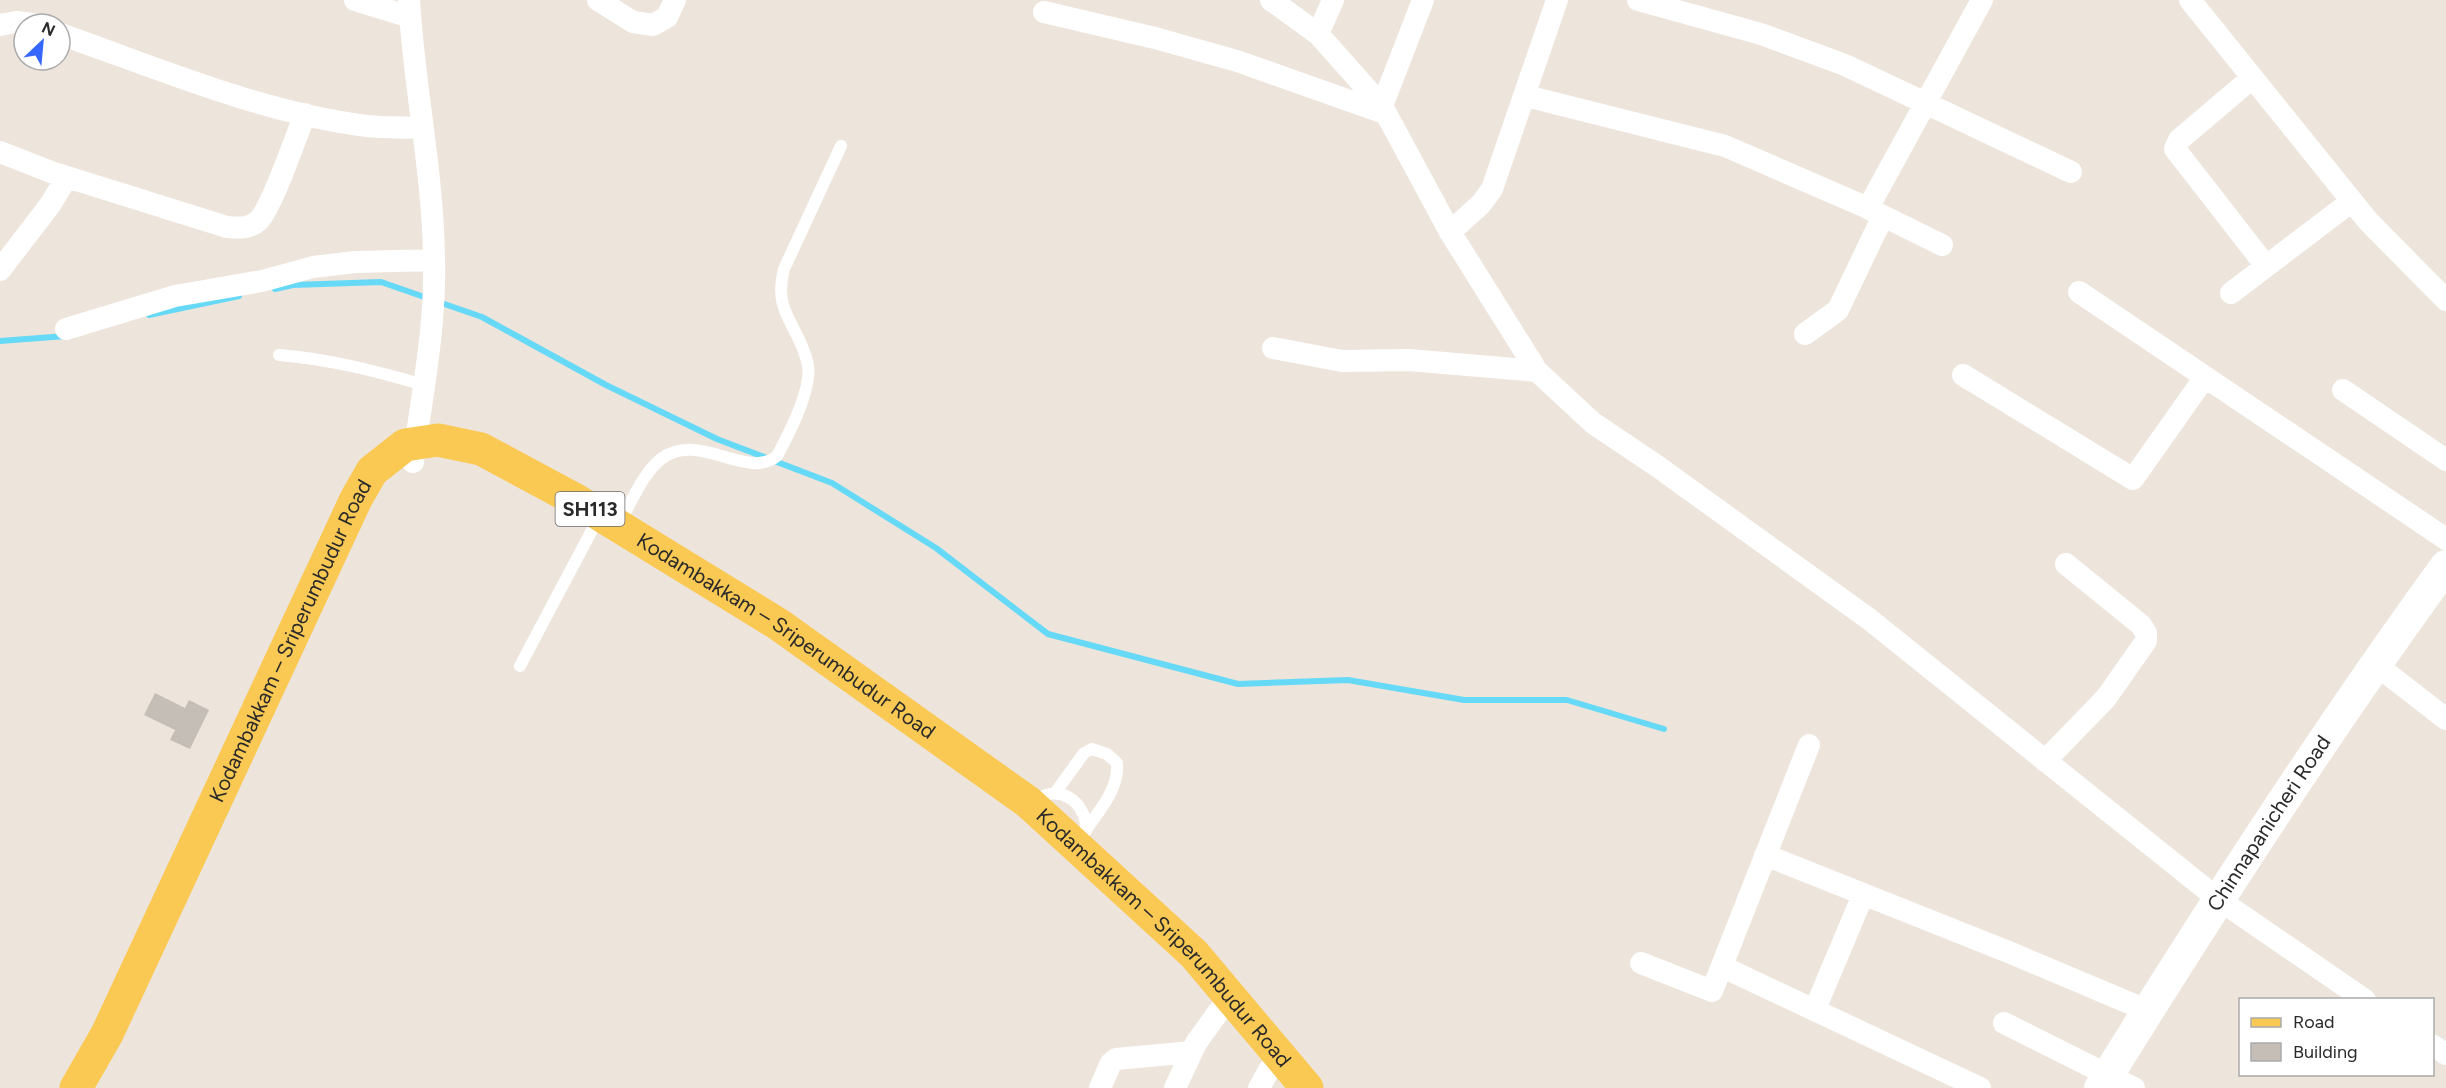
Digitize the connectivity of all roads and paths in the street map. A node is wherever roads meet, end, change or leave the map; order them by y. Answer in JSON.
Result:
{"nodes":[{"id":1,"x":355,"y":0,"type":"edge"},
{"id":2,"x":598,"y":0,"type":"edge"},
{"id":3,"x":675,"y":0,"type":"edge"},
{"id":4,"x":1271,"y":0,"type":"edge"},
{"id":5,"x":1333,"y":0,"type":"edge"},
{"id":6,"x":1423,"y":0,"type":"edge"},
{"id":7,"x":1557,"y":0,"type":"edge"},
{"id":8,"x":1638,"y":0,"type":"edge"},
{"id":9,"x":1982,"y":0,"type":"edge"},
{"id":10,"x":2190,"y":0,"type":"edge"},
{"id":11,"x":410,"y":9,"type":"edge"},
{"id":12,"x":1044,"y":12,"type":"dead end"},
{"id":13,"x":1318,"y":34,"type":"junction"},
{"id":14,"x":72,"y":38,"type":"edge"},
{"id":15,"x":2252,"y":78,"type":"junction"},
{"id":16,"x":1526,"y":96,"type":"junction"},
{"id":17,"x":1925,"y":104,"type":"junction"},
{"id":18,"x":1383,"y":109,"type":"junction"},
{"id":19,"x":305,"y":114,"type":"junction"},
{"id":20,"x":422,"y":128,"type":"junction"},
{"id":21,"x":841,"y":146,"type":"dead end"},
{"id":22,"x":0,"y":152,"type":"edge"},
{"id":23,"x":2071,"y":172,"type":"dead end"},
{"id":24,"x":67,"y":177,"type":"junction"},
{"id":25,"x":2352,"y":201,"type":"junction"},
{"id":26,"x":1875,"y":212,"type":"junction"},
{"id":27,"x":1450,"y":232,"type":"junction"},
{"id":28,"x":1942,"y":245,"type":"dead end"},
{"id":29,"x":434,"y":260,"type":"junction"},
{"id":30,"x":2266,"y":266,"type":"junction"},
{"id":31,"x":0,"y":270,"type":"edge"},
{"id":32,"x":2079,"y":292,"type":"dead end"},
{"id":33,"x":2231,"y":293,"type":"dead end"},
{"id":34,"x":2446,"y":300,"type":"edge"},
{"id":35,"x":66,"y":329,"type":"dead end"},
{"id":36,"x":1804,"y":334,"type":"dead end"},
{"id":37,"x":1273,"y":348,"type":"dead end"},
{"id":38,"x":279,"y":355,"type":"dead end"},
{"id":39,"x":1537,"y":371,"type":"junction"},
{"id":40,"x":1963,"y":375,"type":"dead end"},
{"id":41,"x":2205,"y":377,"type":"junction"},
{"id":42,"x":424,"y":385,"type":"junction"},
{"id":43,"x":2343,"y":390,"type":"dead end"},
{"id":44,"x":414,"y":452,"type":"junction"},
{"id":45,"x":2446,"y":460,"type":"edge"},
{"id":46,"x":604,"y":528,"type":"junction"},
{"id":47,"x":2446,"y":539,"type":"edge"},
{"id":48,"x":2066,"y":564,"type":"dead end"},
{"id":49,"x":2446,"y":566,"type":"edge"},
{"id":50,"x":2375,"y":664,"type":"junction"},
{"id":51,"x":520,"y":666,"type":"dead end"},
{"id":52,"x":2446,"y":719,"type":"edge"},
{"id":53,"x":1809,"y":745,"type":"dead end"},
{"id":54,"x":2044,"y":761,"type":"junction"},
{"id":55,"x":1043,"y":799,"type":"junction"},
{"id":56,"x":1081,"y":838,"type":"junction"},
{"id":57,"x":1765,"y":855,"type":"junction"},
{"id":58,"x":1863,"y":895,"type":"junction"},
{"id":59,"x":2218,"y":899,"type":"junction"},
{"id":60,"x":1641,"y":963,"type":"dead end"},
{"id":61,"x":1723,"y":967,"type":"junction"},
{"id":62,"x":2364,"y":998,"type":"edge"},
{"id":63,"x":1815,"y":1009,"type":"junction"},
{"id":64,"x":1219,"y":1011,"type":"junction"},
{"id":65,"x":2146,"y":1011,"type":"junction"},
{"id":66,"x":2004,"y":1023,"type":"dead end"},
{"id":67,"x":1192,"y":1052,"type":"junction"},
{"id":68,"x":1271,"y":1082,"type":"edge"},
{"id":69,"x":2114,"y":1083,"type":"edge"},
{"id":70,"x":76,"y":1088,"type":"edge"},
{"id":71,"x":98,"y":1088,"type":"edge"},
{"id":72,"x":1100,"y":1088,"type":"edge"},
{"id":73,"x":1175,"y":1088,"type":"edge"},
{"id":74,"x":1307,"y":1088,"type":"edge"},
{"id":75,"x":1980,"y":1088,"type":"edge"}],
"edges":[{"from":1,"to":11,"type":"street"},
{"from":2,"to":3,"type":"street"},
{"from":4,"to":13,"type":"street"},
{"from":5,"to":13,"type":"street"},
{"from":6,"to":18,"type":"street"},
{"from":7,"to":16,"type":"street"},
{"from":8,"to":17,"type":"street"},
{"from":9,"to":17,"type":"street"},
{"from":10,"to":15,"type":"street"},
{"from":11,"to":20,"type":"street"},
{"from":12,"to":18,"type":"street"},
{"from":13,"to":18,"type":"street"},
{"from":14,"to":19,"type":"street"},
{"from":15,"to":25,"type":"street"},
{"from":15,"to":30,"type":"street"},
{"from":16,"to":26,"type":"street"},
{"from":16,"to":27,"type":"street"},
{"from":17,"to":23,"type":"street"},
{"from":17,"to":26,"type":"street"},
{"from":18,"to":27,"type":"street"},
{"from":19,"to":20,"type":"street"},
{"from":19,"to":24,"type":"street"},
{"from":20,"to":29,"type":"street"},
{"from":21,"to":46,"type":"lane"},
{"from":22,"to":24,"type":"street"},
{"from":24,"to":31,"type":"street"},
{"from":25,"to":30,"type":"street"},
{"from":25,"to":34,"type":"street"},
{"from":26,"to":28,"type":"street"},
{"from":26,"to":36,"type":"street"},
{"from":27,"to":39,"type":"street"},
{"from":29,"to":35,"type":"street"},
{"from":29,"to":42,"type":"street"},
{"from":30,"to":33,"type":"street"},
{"from":32,"to":41,"type":"street"},
{"from":37,"to":39,"type":"street"},
{"from":38,"to":42,"type":"lane"},
{"from":39,"to":54,"type":"street"},
{"from":40,"to":41,"type":"street"},
{"from":41,"to":47,"type":"street"},
{"from":42,"to":44,"type":"street"},
{"from":43,"to":45,"type":"street"},
{"from":44,"to":46,"type":"main road","name":"Kodambakkam – Sriperumbudur Road","number":"SH113"},
{"from":44,"to":70,"type":"main road","name":"Kodambakkam – Sriperumbudur Road","number":"SH113"},
{"from":44,"to":71,"type":"main road","name":"Kodambakkam – Sriperumbudur Road"},
{"from":46,"to":51,"type":"lane"},
{"from":46,"to":55,"type":"main road","name":"Kodambakkam – Sriperumbudur Road","number":"SH113"},
{"from":46,"to":64,"type":"main road","name":"Kodambakkam – Sriperumbudur Road","number":"SH113"},
{"from":48,"to":54,"type":"street"},
{"from":49,"to":50,"type":"street","name":"Chinnapanicheri Road"},
{"from":50,"to":52,"type":"street"},
{"from":50,"to":59,"type":"street","name":"Chinnapanicheri Road"},
{"from":53,"to":57,"type":"street"},
{"from":54,"to":59,"type":"street"},
{"from":55,"to":56,"type":"main road","name":"Kodambakkam – Sriperumbudur Road","number":"SH113"},
{"from":55,"to":56,"type":"lane"},
{"from":56,"to":74,"type":"main road","name":"Kodambakkam – Sriperumbudur Road","number":"SH113"},
{"from":57,"to":58,"type":"street"},
{"from":57,"to":61,"type":"street"},
{"from":58,"to":63,"type":"street"},
{"from":58,"to":65,"type":"street"},
{"from":59,"to":62,"type":"street"},
{"from":59,"to":65,"type":"street","name":"Chinnapanicheri Road"},
{"from":60,"to":61,"type":"street"},
{"from":61,"to":63,"type":"street"},
{"from":63,"to":75,"type":"street"},
{"from":64,"to":67,"type":"street"},
{"from":64,"to":68,"type":"main road","name":"Kodambakkam – Sriperumbudur Road","number":"SH113"},
{"from":65,"to":69,"type":"street","name":"Chinnapanicheri Road"},
{"from":66,"to":69,"type":"street"},
{"from":67,"to":72,"type":"street"},
{"from":67,"to":73,"type":"street"}]}
